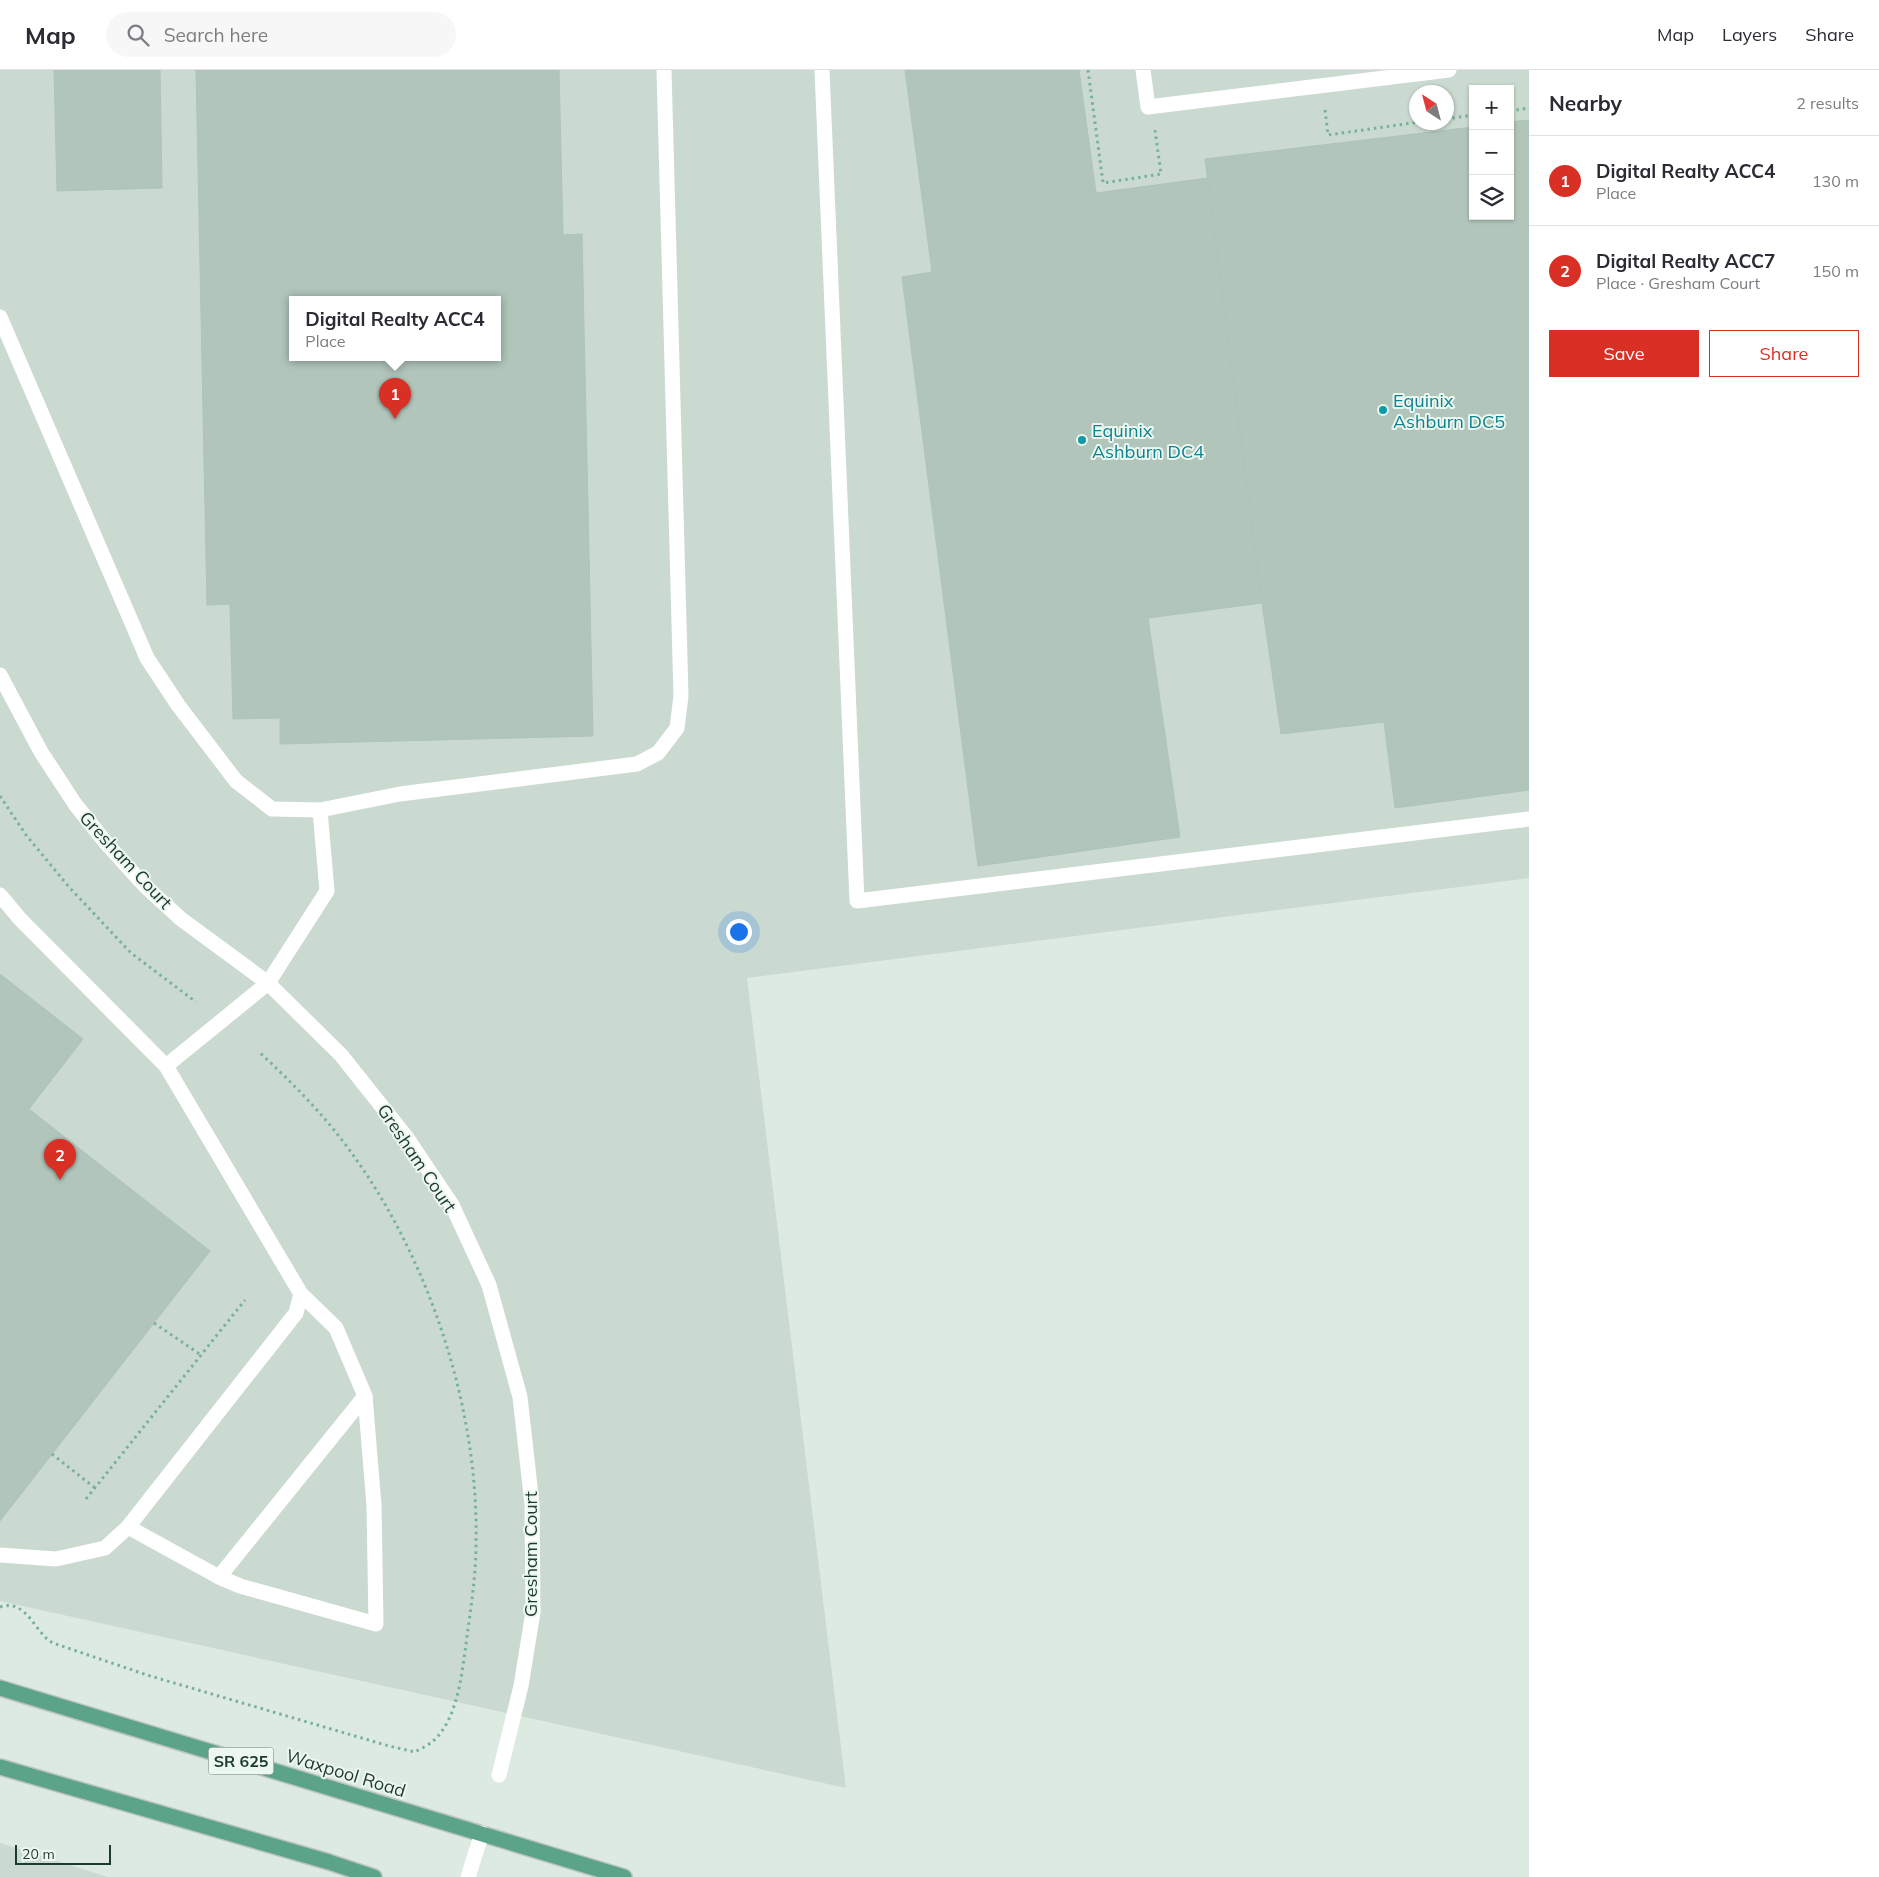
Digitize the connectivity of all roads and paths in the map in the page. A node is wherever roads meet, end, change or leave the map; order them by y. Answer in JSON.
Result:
{"nodes":[{"id":1,"x":664,"y":70,"type":"edge"},
{"id":2,"x":822,"y":70,"type":"edge"},
{"id":3,"x":1088,"y":70,"type":"edge"},
{"id":4,"x":1143,"y":70,"type":"edge"},
{"id":5,"x":1449,"y":70,"type":"edge"},
{"id":6,"x":1324,"y":102,"type":"dead end"},
{"id":7,"x":1529,"y":108,"type":"edge"},
{"id":8,"x":1514,"y":110,"type":"edge"},
{"id":9,"x":1469,"y":116,"type":"edge"},
{"id":10,"x":1454,"y":118,"type":"edge"},
{"id":11,"x":1409,"y":124,"type":"edge"},
{"id":12,"x":1154,"y":126,"type":"dead end"},
{"id":13,"x":0,"y":317,"type":"edge"},
{"id":14,"x":0,"y":675,"type":"edge"},
{"id":15,"x":4,"y":697,"type":"edge"},
{"id":16,"x":0,"y":796,"type":"edge"},
{"id":17,"x":320,"y":810,"type":"junction"},
{"id":18,"x":1529,"y":819,"type":"edge"},
{"id":19,"x":0,"y":895,"type":"edge"},
{"id":20,"x":268,"y":983,"type":"junction"},
{"id":21,"x":196,"y":1002,"type":"dead end"},
{"id":22,"x":258,"y":1052,"type":"dead end"},
{"id":23,"x":166,"y":1066,"type":"junction"},
{"id":24,"x":301,"y":1294,"type":"junction"},
{"id":25,"x":245,"y":1300,"type":"dead end"},
{"id":26,"x":154,"y":1323,"type":"dead end"},
{"id":27,"x":201,"y":1355,"type":"junction"},
{"id":28,"x":365,"y":1396,"type":"junction"},
{"id":29,"x":52,"y":1454,"type":"dead end"},
{"id":30,"x":94,"y":1488,"type":"junction"},
{"id":31,"x":86,"y":1499,"type":"dead end"},
{"id":32,"x":128,"y":1526,"type":"junction"},
{"id":33,"x":0,"y":1555,"type":"edge"},
{"id":34,"x":218,"y":1577,"type":"junction"},
{"id":35,"x":0,"y":1607,"type":"edge"},
{"id":36,"x":0,"y":1688,"type":"edge"},
{"id":37,"x":0,"y":1767,"type":"edge"},
{"id":38,"x":499,"y":1776,"type":"dead end"},
{"id":39,"x":482,"y":1834,"type":"junction"},
{"id":40,"x":374,"y":1877,"type":"edge"},
{"id":41,"x":468,"y":1877,"type":"edge"},
{"id":42,"x":624,"y":1877,"type":"edge"}],
"edges":[{"from":1,"to":17,"type":"street"},
{"from":2,"to":18,"type":"street"},
{"from":3,"to":12,"type":"path"},
{"from":4,"to":5,"type":"street"},
{"from":6,"to":11,"type":"path"},
{"from":7,"to":8,"type":"path"},
{"from":9,"to":10,"type":"path"},
{"from":13,"to":17,"type":"street"},
{"from":14,"to":15,"type":"street","name":"Gresham Court"},
{"from":15,"to":20,"type":"street","name":"Gresham Court"},
{"from":16,"to":21,"type":"path"},
{"from":17,"to":20,"type":"street"},
{"from":19,"to":23,"type":"street"},
{"from":20,"to":23,"type":"street"},
{"from":20,"to":38,"type":"street","name":"Gresham Court"},
{"from":22,"to":35,"type":"path"},
{"from":23,"to":24,"type":"street"},
{"from":24,"to":28,"type":"street"},
{"from":24,"to":32,"type":"street"},
{"from":25,"to":27,"type":"path"},
{"from":26,"to":27,"type":"path"},
{"from":27,"to":30,"type":"path"},
{"from":28,"to":34,"type":"street"},
{"from":28,"to":34,"type":"street"},
{"from":29,"to":30,"type":"path"},
{"from":30,"to":31,"type":"path"},
{"from":32,"to":33,"type":"street"},
{"from":32,"to":34,"type":"street"},
{"from":36,"to":39,"type":"main road","name":"Waxpool Road","number":"SR 625"},
{"from":37,"to":40,"type":"main road"},
{"from":39,"to":41,"type":"street"},
{"from":39,"to":42,"type":"main road","name":"Waxpool Road","number":"SR 625"}]}
